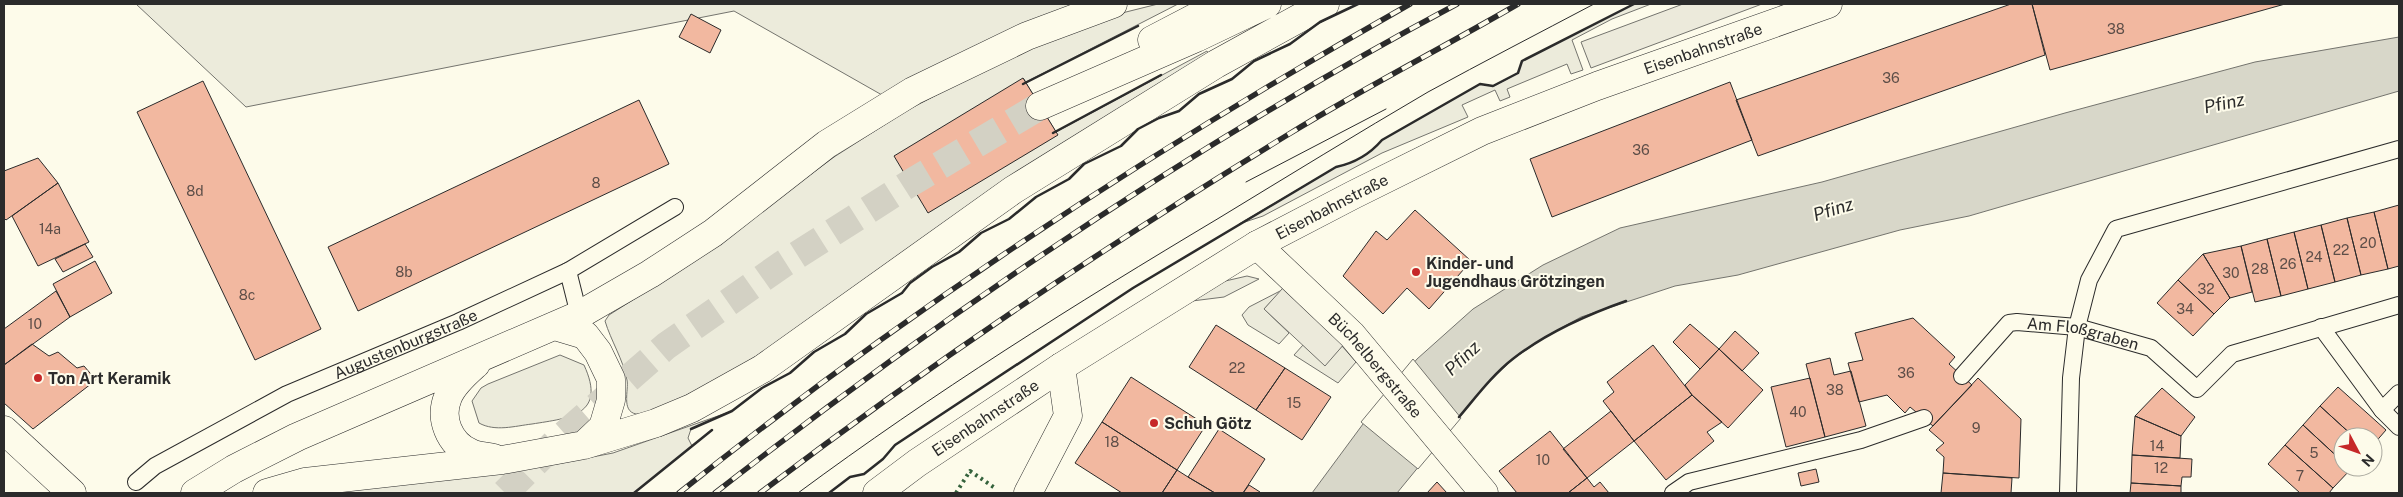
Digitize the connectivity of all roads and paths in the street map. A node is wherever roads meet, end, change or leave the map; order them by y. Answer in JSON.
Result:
{"nodes":[{"id":1,"x":1113,"y":4,"type":"edge"},
{"id":2,"x":1221,"y":4,"type":"edge"},
{"id":3,"x":1267,"y":4,"type":"edge"},
{"id":4,"x":1325,"y":4,"type":"edge"},
{"id":5,"x":1828,"y":4,"type":"edge"},
{"id":6,"x":2399,"y":149,"type":"edge"},
{"id":7,"x":675,"y":207,"type":"dead end"},
{"id":8,"x":1257,"y":245,"type":"junction"},
{"id":9,"x":568,"y":271,"type":"junction"},
{"id":10,"x":2399,"y":305,"type":"edge"},
{"id":11,"x":573,"y":325,"type":"junction"},
{"id":12,"x":2077,"y":327,"type":"junction"},
{"id":13,"x":2321,"y":327,"type":"junction"},
{"id":14,"x":485,"y":356,"type":"junction"},
{"id":15,"x":1061,"y":367,"type":"junction"},
{"id":16,"x":1962,"y":376,"type":"dead end"},
{"id":17,"x":2399,"y":392,"type":"edge"},
{"id":18,"x":2382,"y":410,"type":"junction"},
{"id":19,"x":1924,"y":418,"type":"dead end"},
{"id":20,"x":2399,"y":427,"type":"edge"},
{"id":21,"x":4,"y":430,"type":"edge"},
{"id":22,"x":584,"y":445,"type":"junction"},
{"id":23,"x":502,"y":460,"type":"junction"},
{"id":24,"x":136,"y":482,"type":"dead end"},
{"id":25,"x":300,"y":488,"type":"edge"},
{"id":26,"x":72,"y":493,"type":"edge"},
{"id":27,"x":196,"y":493,"type":"edge"},
{"id":28,"x":267,"y":493,"type":"edge"},
{"id":29,"x":877,"y":493,"type":"edge"},
{"id":30,"x":1028,"y":493,"type":"edge"},
{"id":31,"x":1484,"y":493,"type":"edge"},
{"id":32,"x":1673,"y":493,"type":"edge"},
{"id":33,"x":2068,"y":493,"type":"edge"}],
"edges":[{"from":1,"to":11,"type":"main road"},
{"from":2,"to":3,"type":"main road"},
{"from":4,"to":22,"type":"main road"},
{"from":5,"to":8,"type":"main road","name":"Eisenbahnstraße"},
{"from":6,"to":12,"type":"lane"},
{"from":7,"to":9,"type":"lane","name":"Augustenburgstraße"},
{"from":8,"to":15,"type":"main road","name":"Eisenbahnstraße"},
{"from":8,"to":31,"type":"main road","name":"Büchelbergstraße"},
{"from":9,"to":11,"type":"lane"},
{"from":9,"to":24,"type":"lane","name":"Augustenburgstraße"},
{"from":10,"to":13,"type":"lane","name":"Am Floßgraben"},
{"from":11,"to":14,"type":"main road"},
{"from":11,"to":22,"type":"main road"},
{"from":12,"to":13,"type":"lane","name":"Am Floßgraben"},
{"from":12,"to":16,"type":"lane","name":"Am Floßgraben"},
{"from":12,"to":33,"type":"lane"},
{"from":13,"to":18,"type":"lane"},
{"from":14,"to":23,"type":"main road"},
{"from":14,"to":27,"type":"main road"},
{"from":15,"to":29,"type":"main road","name":"Eisenbahnstraße"},
{"from":15,"to":30,"type":"main road"},
{"from":17,"to":18,"type":"lane"},
{"from":18,"to":20,"type":"lane"},
{"from":19,"to":32,"type":"lane"},
{"from":21,"to":26,"type":"main road"},
{"from":22,"to":23,"type":"main road"},
{"from":23,"to":25,"type":"main road"},
{"from":25,"to":28,"type":"main road"}]}
